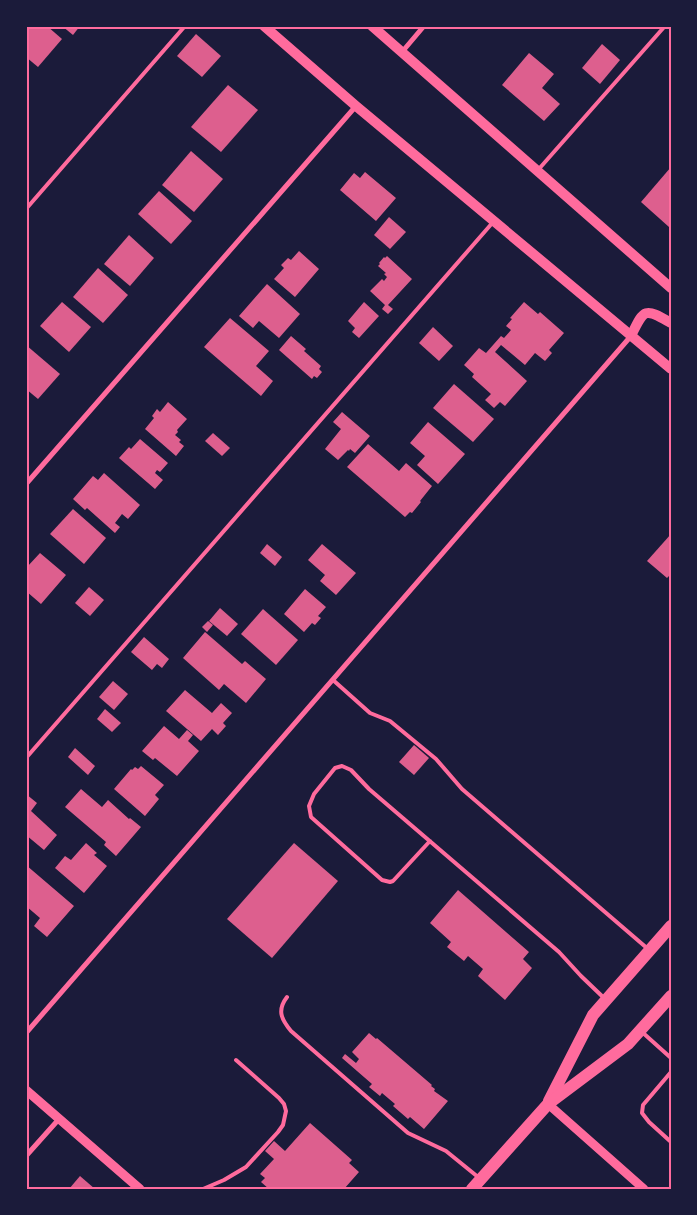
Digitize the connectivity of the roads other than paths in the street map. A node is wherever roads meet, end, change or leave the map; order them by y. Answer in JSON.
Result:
{"nodes":[{"id":1,"x":185,"y":26,"type":"edge"},
{"id":2,"x":264,"y":26,"type":"edge"},
{"id":3,"x":372,"y":26,"type":"edge"},
{"id":4,"x":424,"y":26,"type":"edge"},
{"id":5,"x":665,"y":26,"type":"edge"},
{"id":6,"x":401,"y":52,"type":"junction"},
{"id":7,"x":356,"y":106,"type":"junction"},
{"id":8,"x":537,"y":171,"type":"junction"},
{"id":9,"x":26,"y":209,"type":"edge"},
{"id":10,"x":494,"y":221,"type":"junction"},
{"id":11,"x":671,"y":288,"type":"edge"},
{"id":12,"x":671,"y":324,"type":"edge"},
{"id":13,"x":631,"y":336,"type":"junction"},
{"id":14,"x":671,"y":369,"type":"edge"},
{"id":15,"x":26,"y":484,"type":"edge"},
{"id":16,"x":333,"y":680,"type":"junction"},
{"id":17,"x":26,"y":758,"type":"edge"},
{"id":18,"x":430,"y":841,"type":"junction"},
{"id":19,"x":671,"y":926,"type":"edge"},
{"id":20,"x":650,"y":951,"type":"junction"},
{"id":21,"x":287,"y":997,"type":"dead end"},
{"id":22,"x":669,"y":1000,"type":"edge"},
{"id":23,"x":607,"y":1001,"type":"junction"},
{"id":24,"x":640,"y":1031,"type":"junction"},
{"id":25,"x":26,"y":1033,"type":"edge"},
{"id":26,"x":671,"y":1058,"type":"edge"},
{"id":27,"x":236,"y":1060,"type":"dead end"},
{"id":28,"x":671,"y":1072,"type":"edge"},
{"id":29,"x":26,"y":1090,"type":"edge"},
{"id":30,"x":548,"y":1104,"type":"junction"},
{"id":31,"x":60,"y":1119,"type":"junction"},
{"id":32,"x":671,"y":1142,"type":"edge"},
{"id":33,"x":26,"y":1156,"type":"edge"},
{"id":34,"x":476,"y":1184,"type":"edge"},
{"id":35,"x":140,"y":1189,"type":"edge"},
{"id":36,"x":203,"y":1189,"type":"edge"},
{"id":37,"x":644,"y":1189,"type":"edge"}],
"edges":[{"from":1,"to":9,"type":"lane"},
{"from":2,"to":7,"type":"main road"},
{"from":3,"to":6,"type":"main road"},
{"from":4,"to":6,"type":"street"},
{"from":5,"to":8,"type":"lane"},
{"from":6,"to":8,"type":"main road"},
{"from":7,"to":10,"type":"main road"},
{"from":7,"to":15,"type":"street"},
{"from":8,"to":11,"type":"main road"},
{"from":10,"to":13,"type":"main road"},
{"from":10,"to":17,"type":"lane"},
{"from":12,"to":13,"type":"main road"},
{"from":13,"to":14,"type":"main road"},
{"from":13,"to":16,"type":"street"},
{"from":16,"to":20,"type":"lane"},
{"from":16,"to":25,"type":"street"},
{"from":18,"to":18,"type":"lane"},
{"from":18,"to":23,"type":"lane"},
{"from":19,"to":20,"type":"main road"},
{"from":20,"to":23,"type":"main road"},
{"from":21,"to":34,"type":"lane"},
{"from":22,"to":24,"type":"main road"},
{"from":23,"to":30,"type":"main road"},
{"from":24,"to":26,"type":"lane"},
{"from":24,"to":30,"type":"main road"},
{"from":27,"to":36,"type":"lane"},
{"from":28,"to":32,"type":"lane"},
{"from":29,"to":31,"type":"street"},
{"from":30,"to":34,"type":"main road"},
{"from":30,"to":37,"type":"street"},
{"from":31,"to":33,"type":"street"},
{"from":31,"to":35,"type":"street"}]}
